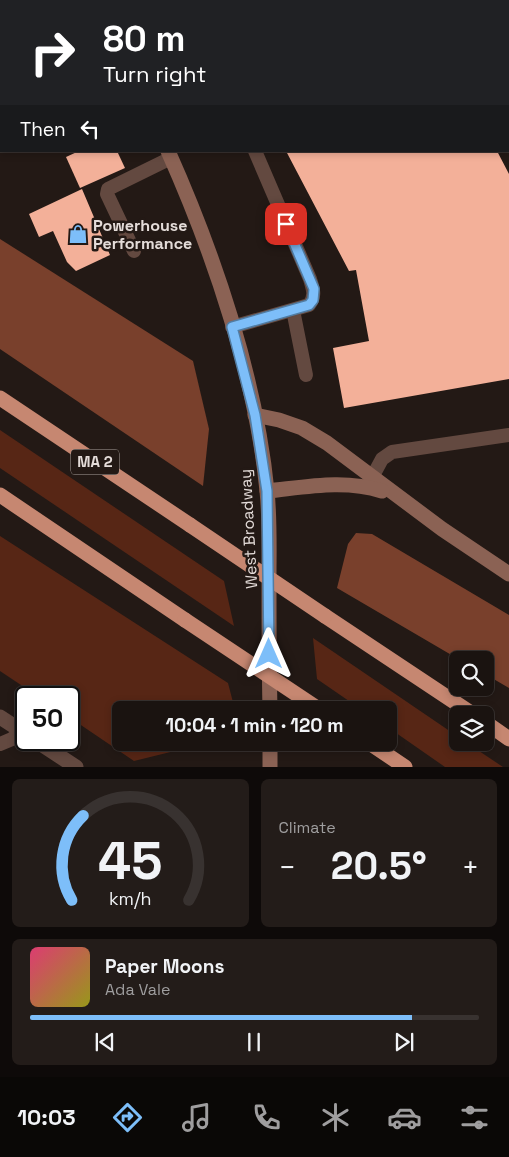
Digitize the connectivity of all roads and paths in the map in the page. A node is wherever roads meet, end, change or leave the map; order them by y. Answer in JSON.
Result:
{"nodes":[{"id":1,"x":255,"y":152,"type":"edge"},
{"id":2,"x":170,"y":154,"type":"edge"},
{"id":3,"x":134,"y":251,"type":"dead end"},
{"id":4,"x":293,"y":310,"type":"junction"},
{"id":5,"x":232,"y":327,"type":"junction"},
{"id":6,"x":306,"y":375,"type":"dead end"},
{"id":7,"x":0,"y":398,"type":"edge"},
{"id":8,"x":255,"y":415,"type":"junction"},
{"id":9,"x":509,"y":434,"type":"edge"},
{"id":10,"x":369,"y":482,"type":"junction"},
{"id":11,"x":267,"y":491,"type":"junction"},
{"id":12,"x":0,"y":495,"type":"edge"},
{"id":13,"x":509,"y":574,"type":"edge"},
{"id":14,"x":270,"y":701,"type":"edge"},
{"id":15,"x":306,"y":701,"type":"edge"},
{"id":16,"x":460,"y":706,"type":"edge"},
{"id":17,"x":0,"y":717,"type":"edge"},
{"id":18,"x":15,"y":727,"type":"edge"},
{"id":19,"x":494,"y":728,"type":"edge"},
{"id":20,"x":15,"y":737,"type":"edge"},
{"id":21,"x":509,"y":739,"type":"edge"},
{"id":22,"x":0,"y":744,"type":"edge"},
{"id":23,"x":52,"y":751,"type":"edge"},
{"id":24,"x":270,"y":751,"type":"edge"},
{"id":25,"x":381,"y":751,"type":"edge"},
{"id":26,"x":76,"y":767,"type":"edge"},
{"id":27,"x":270,"y":767,"type":"edge"},
{"id":28,"x":405,"y":767,"type":"edge"}],
"edges":[{"from":1,"to":4,"type":"lane"},
{"from":2,"to":3,"type":"lane"},
{"from":2,"to":5,"type":"main road","name":"West Broadway"},
{"from":4,"to":5,"type":"lane"},
{"from":4,"to":6,"type":"lane"},
{"from":5,"to":8,"type":"main road","name":"West Broadway"},
{"from":7,"to":16,"type":"highway","number":"MA 2","bridge":true},
{"from":8,"to":10,"type":"main road"},
{"from":8,"to":11,"type":"main road","name":"West Broadway"},
{"from":9,"to":10,"type":"lane"},
{"from":10,"to":11,"type":"main road"},
{"from":10,"to":13,"type":"main road"},
{"from":11,"to":14,"type":"main road","name":"West Broadway"},
{"from":12,"to":15,"type":"highway","bridge":true},
{"from":17,"to":18,"type":"street"},
{"from":19,"to":21,"type":"highway"},
{"from":20,"to":22,"type":"lane"},
{"from":23,"to":26,"type":"street"},
{"from":24,"to":27,"type":"main road"},
{"from":25,"to":28,"type":"highway"}]}
